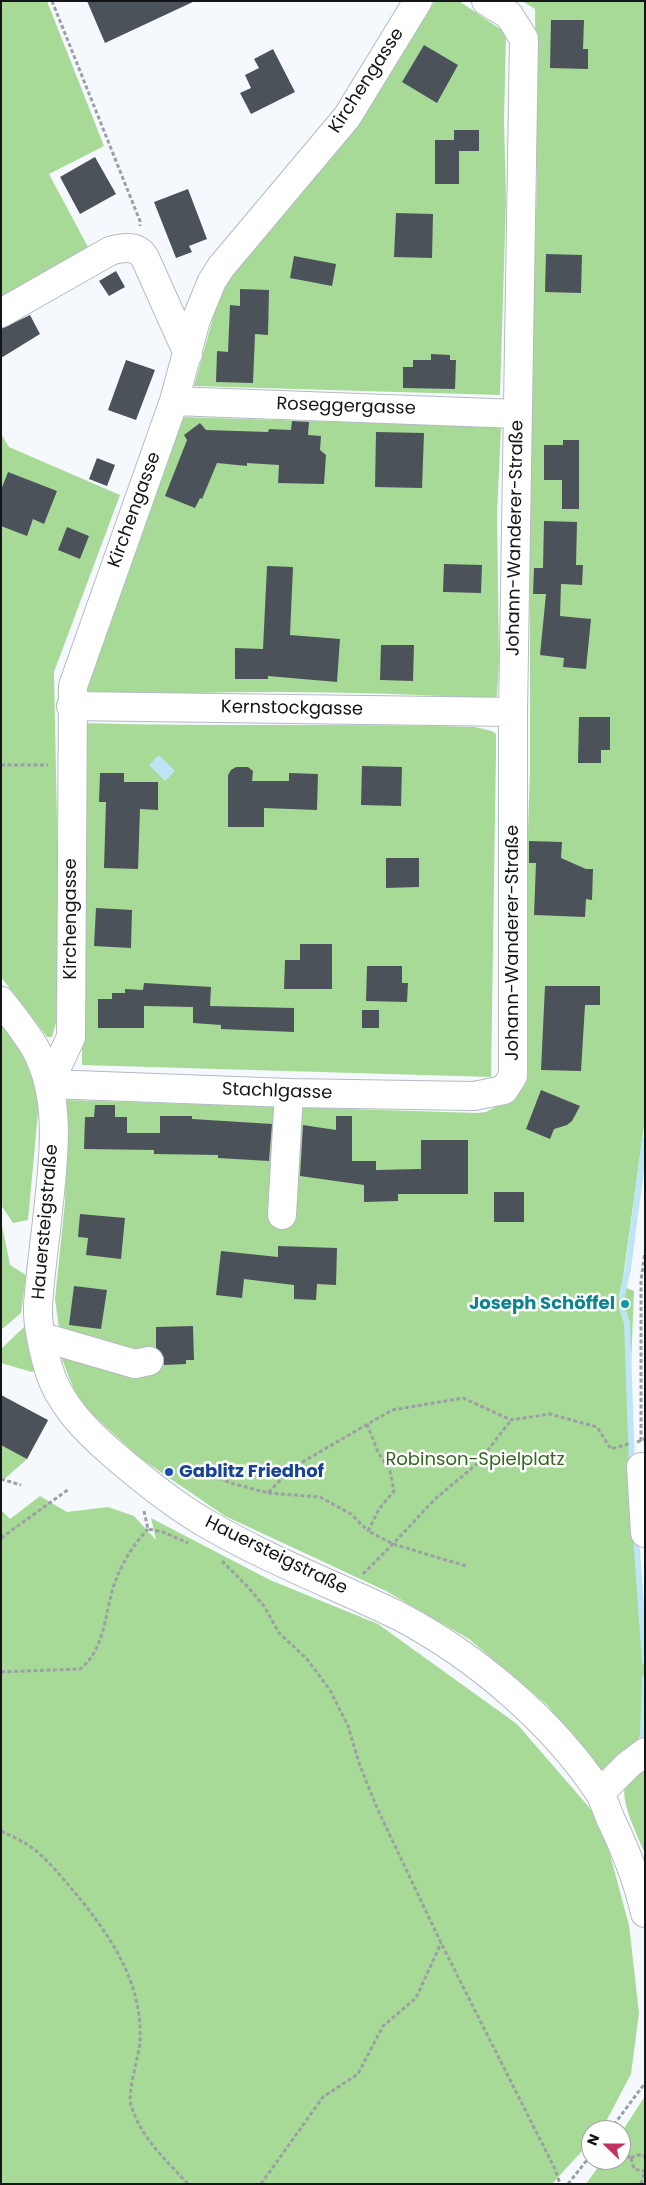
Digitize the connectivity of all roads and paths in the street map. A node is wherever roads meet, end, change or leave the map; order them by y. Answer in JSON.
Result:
{"nodes":[{"id":1,"x":52,"y":1,"type":"edge"},
{"id":2,"x":418,"y":1,"type":"edge"},
{"id":3,"x":486,"y":1,"type":"edge"},
{"id":4,"x":142,"y":252,"type":"junction"},
{"id":5,"x":1,"y":313,"type":"edge"},
{"id":6,"x":188,"y":354,"type":"junction"},
{"id":7,"x":174,"y":401,"type":"junction"},
{"id":8,"x":518,"y":414,"type":"junction"},
{"id":9,"x":71,"y":706,"type":"junction"},
{"id":10,"x":513,"y":712,"type":"junction"},
{"id":11,"x":1,"y":765,"type":"edge"},
{"id":12,"x":71,"y":765,"type":"junction"},
{"id":13,"x":1,"y":1001,"type":"edge"},
{"id":14,"x":49,"y":1084,"type":"junction"},
{"id":15,"x":504,"y":1090,"type":"joint"},
{"id":16,"x":289,"y":1093,"type":"junction"},
{"id":17,"x":282,"y":1215,"type":"dead end"},
{"id":18,"x":645,"y":1252,"type":"edge"},
{"id":19,"x":42,"y":1337,"type":"junction"},
{"id":20,"x":148,"y":1361,"type":"dead end"},
{"id":21,"x":511,"y":1420,"type":"junction"},
{"id":22,"x":367,"y":1424,"type":"junction"},
{"id":23,"x":642,"y":1449,"type":"edge"},
{"id":24,"x":1,"y":1479,"type":"edge"},
{"id":25,"x":21,"y":1485,"type":"dead end"},
{"id":26,"x":69,"y":1489,"type":"dead end"},
{"id":27,"x":156,"y":1489,"type":"junction"},
{"id":28,"x":268,"y":1493,"type":"junction"},
{"id":29,"x":148,"y":1529,"type":"junction"},
{"id":30,"x":368,"y":1531,"type":"junction"},
{"id":31,"x":645,"y":1533,"type":"edge"},
{"id":32,"x":1,"y":1538,"type":"edge"},
{"id":33,"x":189,"y":1544,"type":"dead end"},
{"id":34,"x":393,"y":1544,"type":"junction"},
{"id":35,"x":216,"y":1555,"type":"dead end"},
{"id":36,"x":466,"y":1566,"type":"dead end"},
{"id":37,"x":345,"y":1590,"type":"junction"},
{"id":38,"x":1,"y":1672,"type":"edge"},
{"id":39,"x":645,"y":1752,"type":"edge"},
{"id":40,"x":600,"y":1793,"type":"junction"},
{"id":41,"x":1,"y":1831,"type":"edge"},
{"id":42,"x":645,"y":1913,"type":"edge"},
{"id":43,"x":441,"y":1943,"type":"junction"},
{"id":44,"x":645,"y":2083,"type":"edge"},
{"id":45,"x":617,"y":2120,"type":"edge"},
{"id":46,"x":645,"y":2157,"type":"edge"},
{"id":47,"x":631,"y":2158,"type":"joint"},
{"id":48,"x":581,"y":2168,"type":"edge"},
{"id":49,"x":644,"y":2171,"type":"edge"},
{"id":50,"x":188,"y":2184,"type":"edge"},
{"id":51,"x":261,"y":2184,"type":"edge"},
{"id":52,"x":560,"y":2184,"type":"edge"},
{"id":53,"x":568,"y":2184,"type":"edge"},
{"id":54,"x":641,"y":2184,"type":"edge"}],
"edges":[{"from":1,"to":4,"type":"path"},
{"from":2,"to":6,"type":"street","name":"Kirchengasse"},
{"from":3,"to":8,"type":"street","name":"Johann-Wanderer-Straße"},
{"from":4,"to":5,"type":"street"},
{"from":4,"to":6,"type":"street"},
{"from":6,"to":7,"type":"street","name":"Kirchengasse"},
{"from":7,"to":8,"type":"street","name":"Roseggergasse"},
{"from":7,"to":9,"type":"street","name":"Kirchengasse"},
{"from":8,"to":10,"type":"street","name":"Johann-Wanderer-Straße"},
{"from":9,"to":10,"type":"street","name":"Kernstockgasse"},
{"from":9,"to":12,"type":"street","name":"Kirchengasse"},
{"from":10,"to":15,"type":"street","name":"Johann-Wanderer-Straße"},
{"from":11,"to":12,"type":"path"},
{"from":12,"to":14,"type":"street","name":"Kirchengasse"},
{"from":13,"to":14,"type":"street","name":"Hauersteigstraße"},
{"from":14,"to":16,"type":"street","name":"Stachlgasse"},
{"from":14,"to":19,"type":"street","name":"Hauersteigstraße"},
{"from":15,"to":16,"type":"street","name":"Stachlgasse"},
{"from":16,"to":17,"type":"street"},
{"from":18,"to":23,"type":"path"},
{"from":19,"to":20,"type":"street"},
{"from":19,"to":27,"type":"street","name":"Hauersteigstraße"},
{"from":21,"to":22,"type":"path"},
{"from":21,"to":23,"type":"path"},
{"from":21,"to":34,"type":"path"},
{"from":22,"to":28,"type":"path"},
{"from":22,"to":30,"type":"path"},
{"from":23,"to":31,"type":"street"},
{"from":24,"to":25,"type":"path"},
{"from":26,"to":32,"type":"path"},
{"from":27,"to":28,"type":"path"},
{"from":27,"to":29,"type":"path"},
{"from":27,"to":37,"type":"street","name":"Hauersteigstraße"},
{"from":28,"to":30,"type":"path"},
{"from":29,"to":33,"type":"path"},
{"from":29,"to":38,"type":"path"},
{"from":30,"to":34,"type":"path"},
{"from":34,"to":36,"type":"path"},
{"from":34,"to":37,"type":"path"},
{"from":35,"to":43,"type":"path"},
{"from":37,"to":40,"type":"street","name":"Hauersteigstraße"},
{"from":39,"to":40,"type":"street"},
{"from":40,"to":42,"type":"street","name":"Hauersteigstraße"},
{"from":41,"to":50,"type":"path"},
{"from":43,"to":51,"type":"path"},
{"from":43,"to":52,"type":"path"},
{"from":44,"to":45,"type":"path"},
{"from":46,"to":47,"type":"path"},
{"from":47,"to":49,"type":"path"},
{"from":48,"to":53,"type":"path"},
{"from":49,"to":54,"type":"path"}]}
